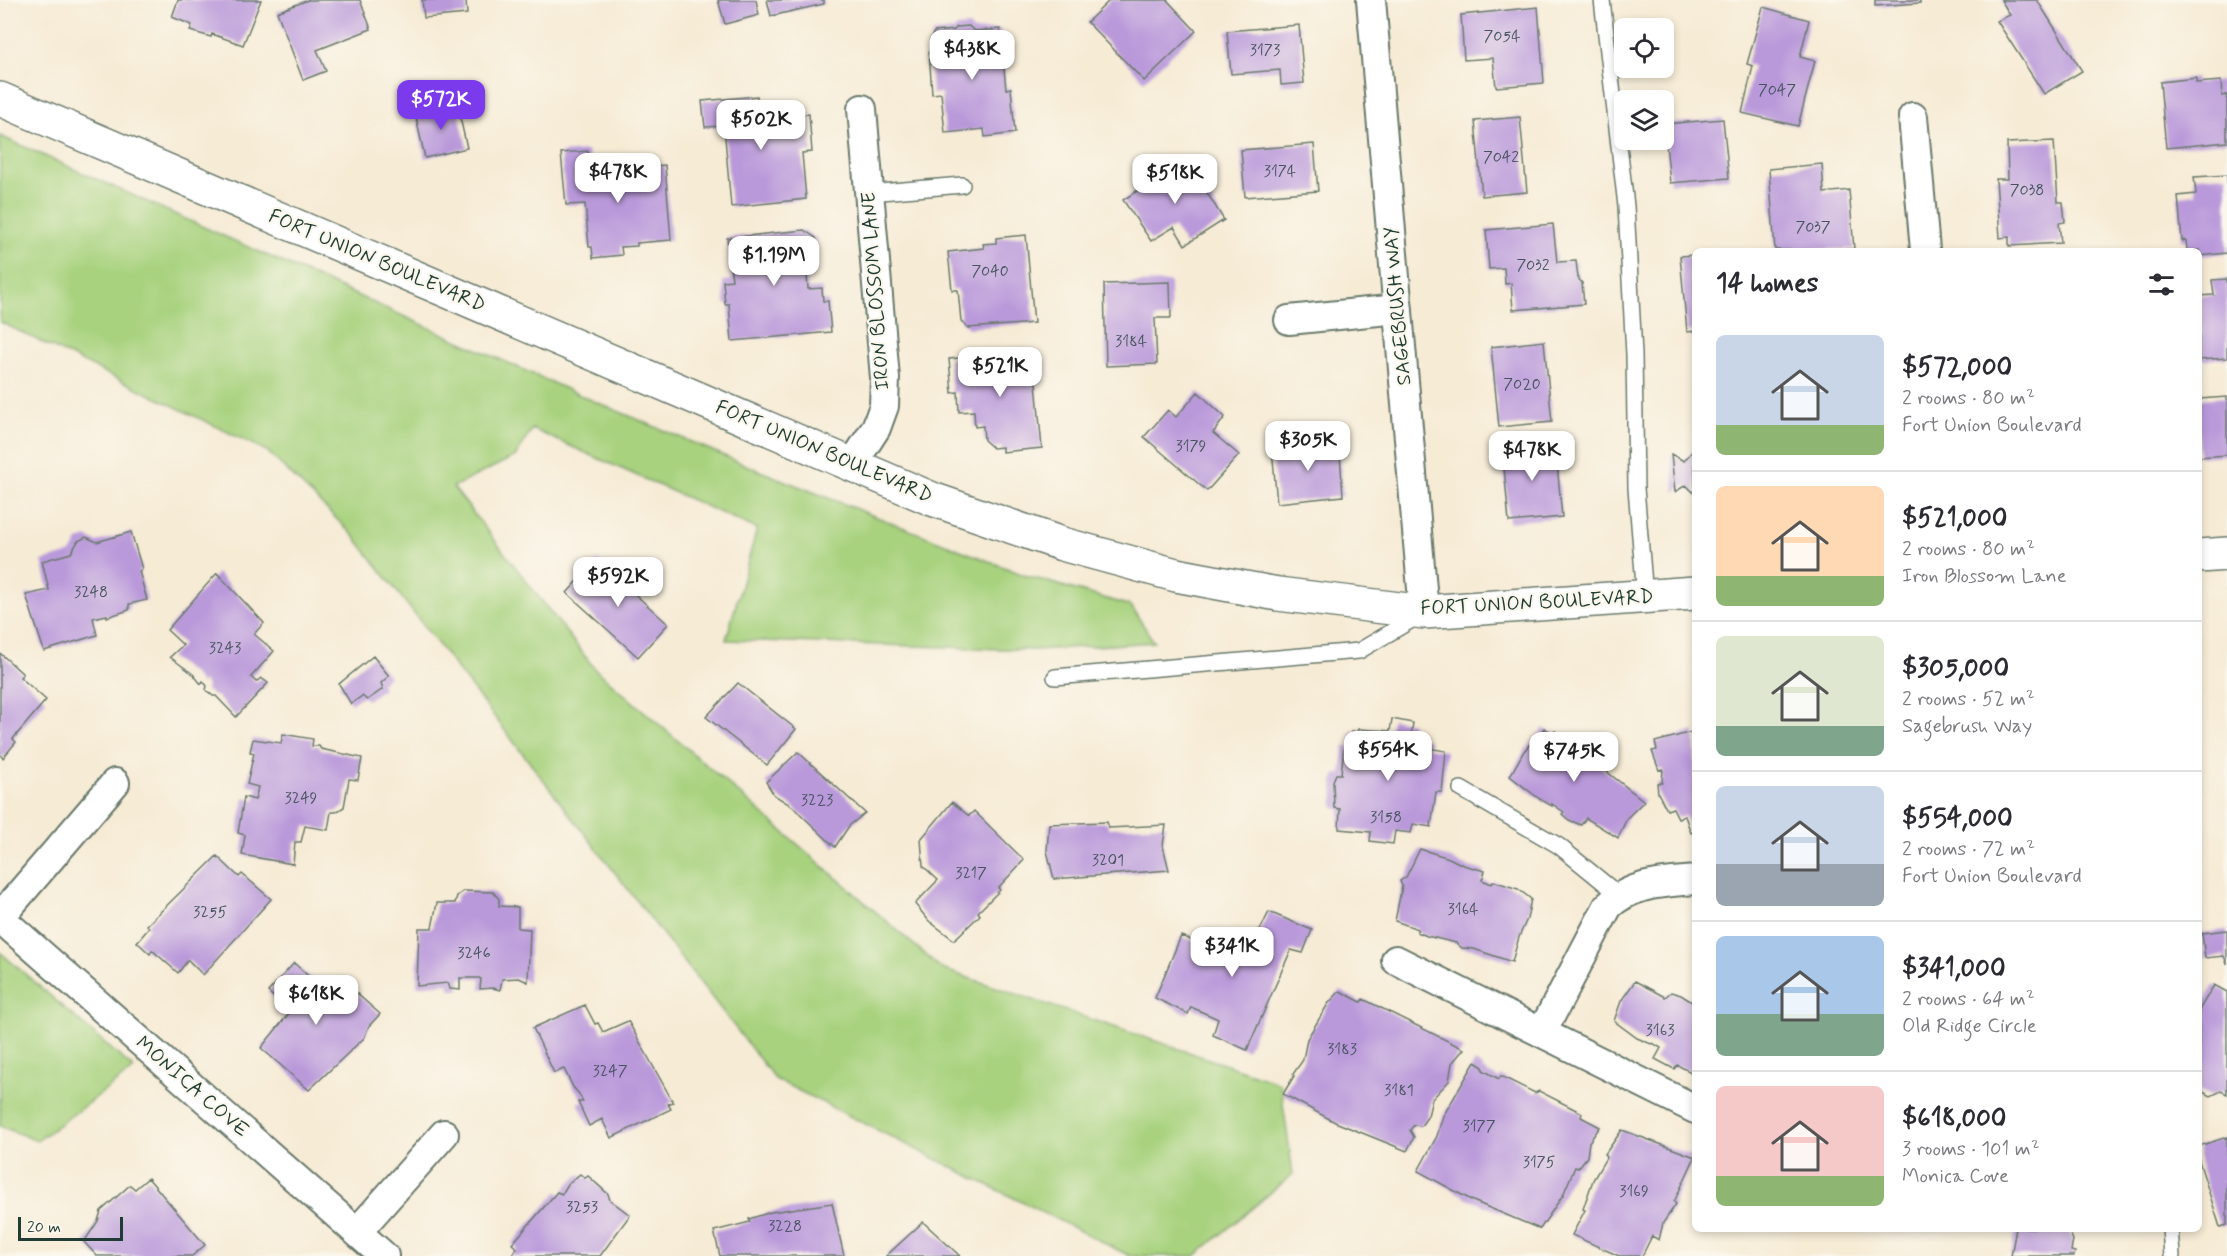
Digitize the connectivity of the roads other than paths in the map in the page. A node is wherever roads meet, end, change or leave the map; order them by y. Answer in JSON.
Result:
{"nodes":[{"id":1,"x":1371,"y":0,"type":"edge"},
{"id":2,"x":1602,"y":0,"type":"edge"},
{"id":3,"x":0,"y":99,"type":"edge"},
{"id":4,"x":862,"y":109,"type":"dead end"},
{"id":5,"x":1913,"y":117,"type":"dead end"},
{"id":6,"x":962,"y":185,"type":"dead end"},
{"id":7,"x":869,"y":193,"type":"junction"},
{"id":8,"x":1925,"y":248,"type":"edge"},
{"id":9,"x":1398,"y":309,"type":"junction"},
{"id":10,"x":1289,"y":320,"type":"dead end"},
{"id":11,"x":852,"y":465,"type":"junction"},
{"id":12,"x":2227,"y":554,"type":"edge"},
{"id":13,"x":2202,"y":556,"type":"edge"},
{"id":14,"x":1692,"y":593,"type":"edge"},
{"id":15,"x":1645,"y":597,"type":"junction"},
{"id":16,"x":1424,"y":612,"type":"junction"},
{"id":17,"x":1055,"y":677,"type":"dead end"},
{"id":18,"x":115,"y":783,"type":"dead end"},
{"id":19,"x":1461,"y":789,"type":"dead end"},
{"id":20,"x":1692,"y":880,"type":"edge"},
{"id":21,"x":1619,"y":896,"type":"junction"},
{"id":22,"x":0,"y":918,"type":"edge"},
{"id":23,"x":1396,"y":960,"type":"dead end"},
{"id":24,"x":1542,"y":1032,"type":"junction"},
{"id":25,"x":1692,"y":1107,"type":"edge"},
{"id":26,"x":444,"y":1134,"type":"dead end"},
{"id":27,"x":357,"y":1232,"type":"junction"},
{"id":28,"x":2170,"y":1232,"type":"edge"},
{"id":29,"x":384,"y":1256,"type":"edge"},
{"id":30,"x":2172,"y":1256,"type":"edge"}],
"edges":[{"from":1,"to":9,"type":"street","name":"SAGEBRUSH WAY"},
{"from":2,"to":15,"type":"lane"},
{"from":3,"to":11,"type":"main road","name":"FORT UNION BOULEVARD"},
{"from":4,"to":7,"type":"street","name":"IRON BLOSSOM LANE"},
{"from":5,"to":8,"type":"street"},
{"from":6,"to":7,"type":"lane"},
{"from":7,"to":11,"type":"street","name":"IRON BLOSSOM LANE"},
{"from":9,"to":10,"type":"street"},
{"from":9,"to":16,"type":"street","name":"SAGEBRUSH WAY"},
{"from":11,"to":16,"type":"main road","name":"FORT UNION BOULEVARD"},
{"from":12,"to":13,"type":"main road"},
{"from":14,"to":15,"type":"main road","name":"FORT UNION BOULEVARD"},
{"from":15,"to":16,"type":"main road","name":"FORT UNION BOULEVARD"},
{"from":16,"to":17,"type":"lane"},
{"from":18,"to":22,"type":"street"},
{"from":19,"to":21,"type":"lane"},
{"from":20,"to":21,"type":"street"},
{"from":21,"to":24,"type":"street"},
{"from":22,"to":27,"type":"street","name":"MONICA COVE"},
{"from":23,"to":24,"type":"street"},
{"from":24,"to":25,"type":"street"},
{"from":26,"to":27,"type":"street"},
{"from":27,"to":29,"type":"street","name":"MONICA COVE"},
{"from":28,"to":30,"type":"lane"}]}
